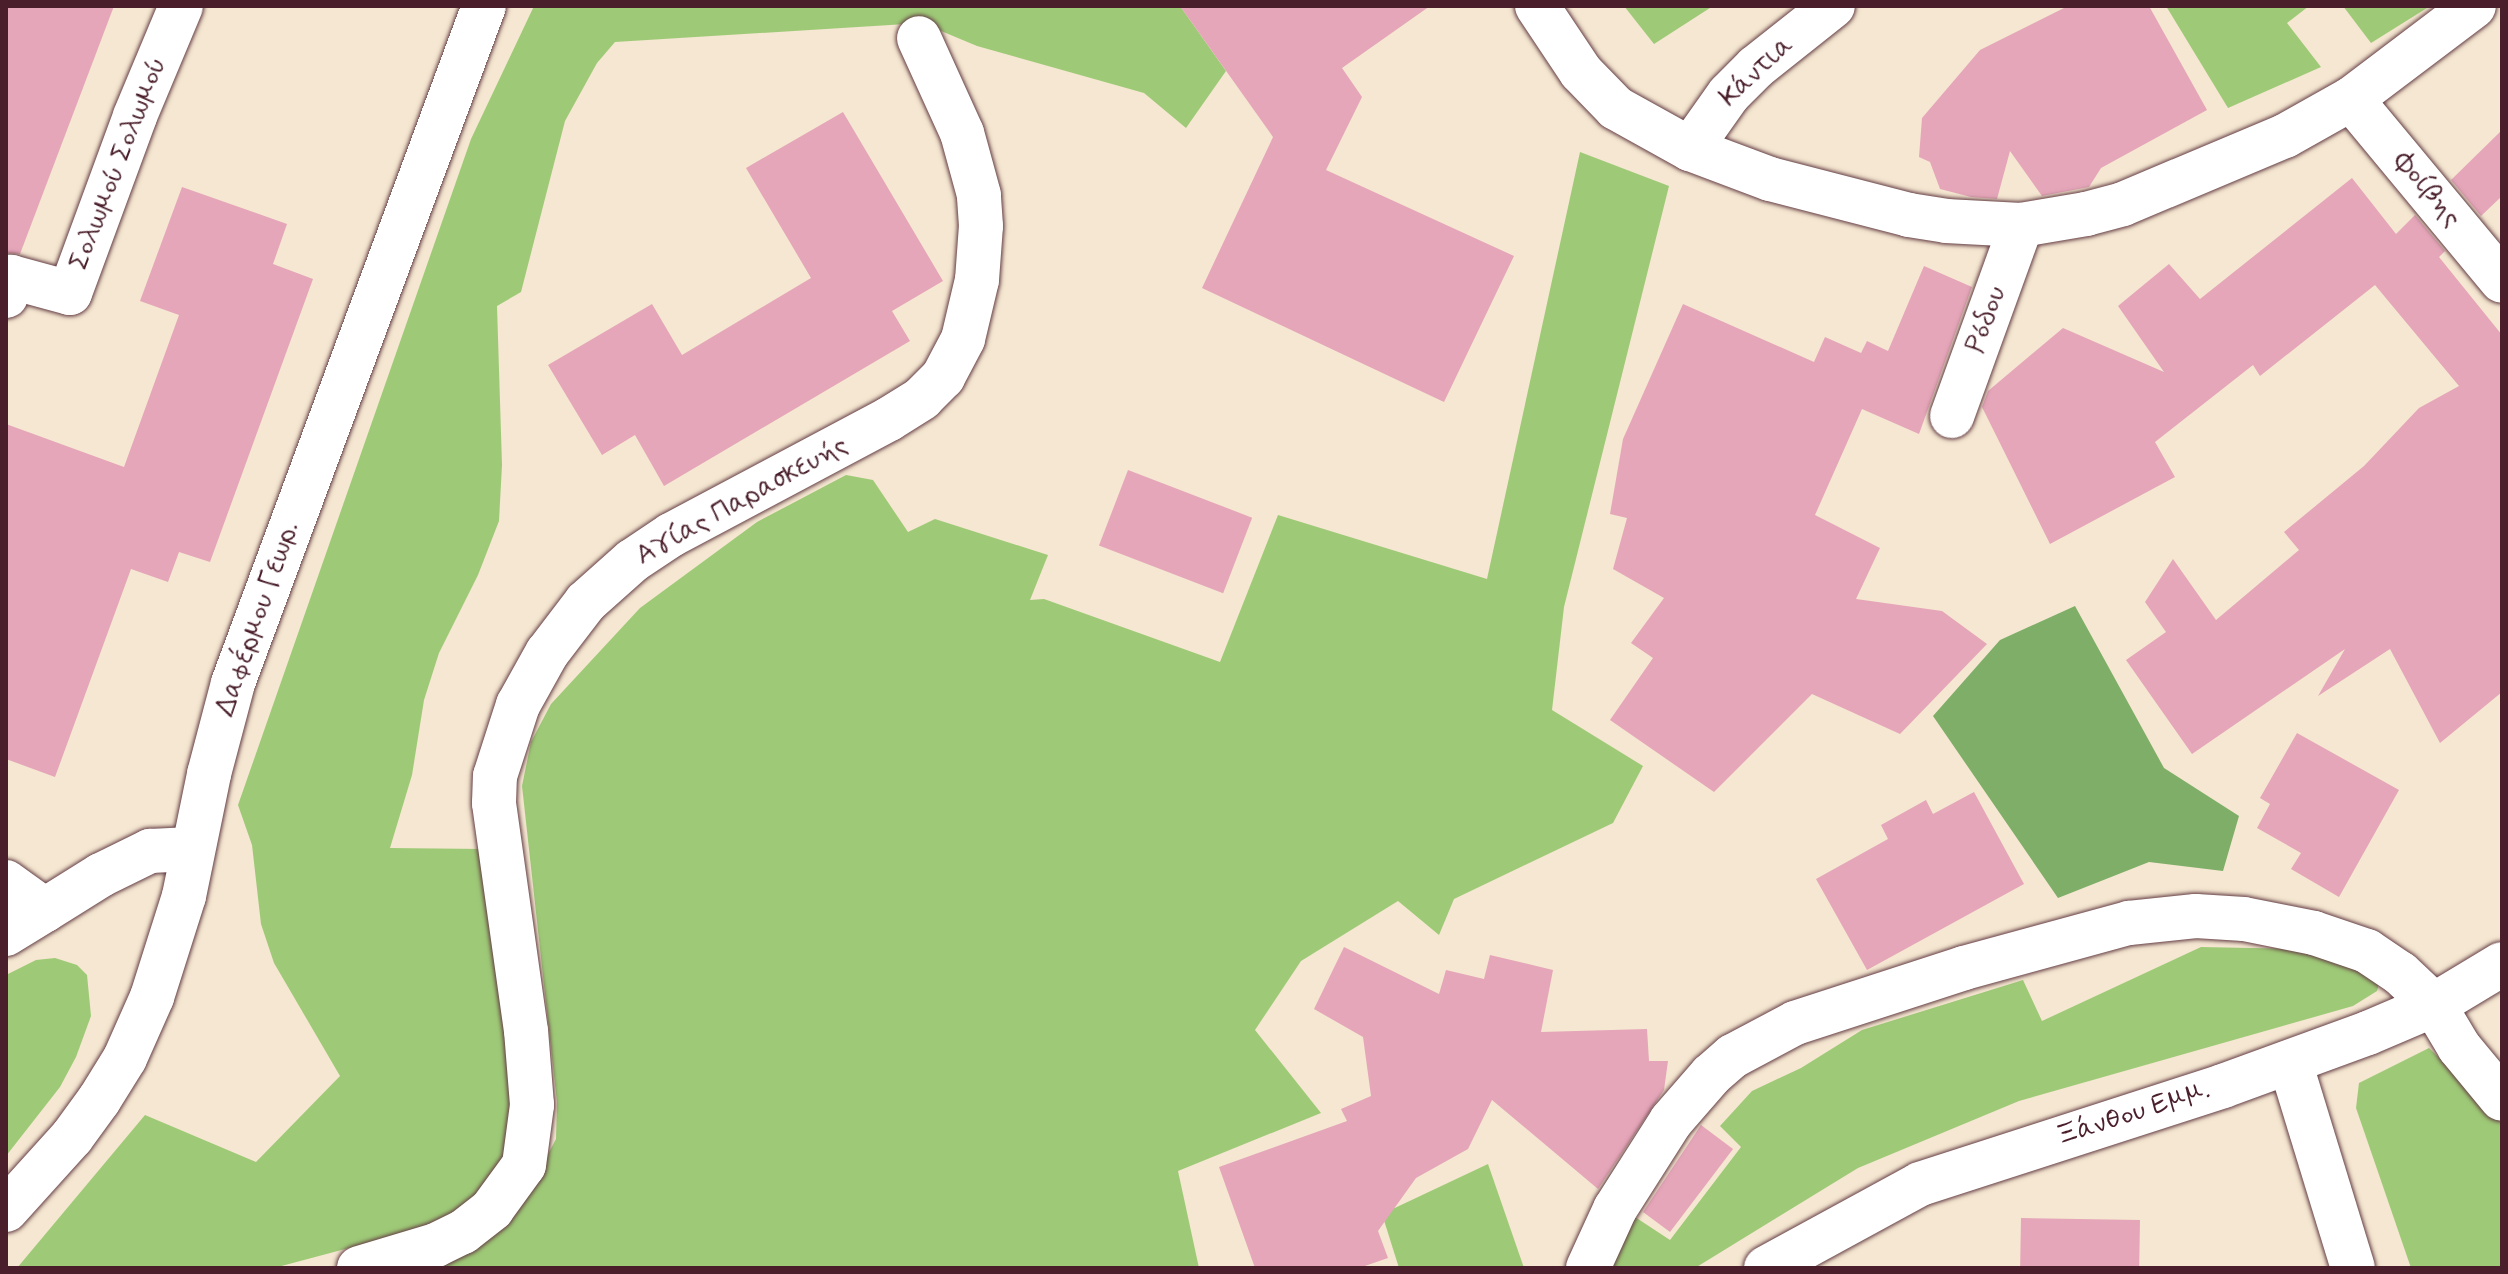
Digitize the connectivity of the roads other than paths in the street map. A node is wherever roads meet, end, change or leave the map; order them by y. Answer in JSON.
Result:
{"nodes":[{"id":1,"x":181,"y":6,"type":"edge"},
{"id":2,"x":484,"y":6,"type":"edge"},
{"id":3,"x":1537,"y":6,"type":"edge"},
{"id":4,"x":1833,"y":6,"type":"edge"},
{"id":5,"x":2474,"y":6,"type":"edge"},
{"id":6,"x":919,"y":38,"type":"dead end"},
{"id":7,"x":2351,"y":99,"type":"junction"},
{"id":8,"x":1690,"y":149,"type":"junction"},
{"id":9,"x":2021,"y":225,"type":"junction"},
{"id":10,"x":2502,"y":281,"type":"edge"},
{"id":11,"x":8,"y":283,"type":"edge"},
{"id":12,"x":1952,"y":416,"type":"dead end"},
{"id":13,"x":192,"y":849,"type":"junction"},
{"id":14,"x":6,"y":882,"type":"edge"},
{"id":15,"x":45,"y":910,"type":"junction"},
{"id":16,"x":6,"y":934,"type":"edge"},
{"id":17,"x":2502,"y":964,"type":"edge"},
{"id":18,"x":2434,"y":1005,"type":"junction"},
{"id":19,"x":2290,"y":1062,"type":"junction"},
{"id":20,"x":2502,"y":1099,"type":"edge"},
{"id":21,"x":6,"y":1210,"type":"edge"},
{"id":22,"x":359,"y":1268,"type":"edge"},
{"id":23,"x":1588,"y":1268,"type":"edge"},
{"id":24,"x":1766,"y":1268,"type":"edge"},
{"id":25,"x":2353,"y":1268,"type":"edge"}],
"edges":[{"from":1,"to":11,"type":"street","name":"Σολωμού Σολωμού"},
{"from":2,"to":13,"type":"street","name":"Δαφέρμου Γεωρ."},
{"from":3,"to":8,"type":"street"},
{"from":4,"to":8,"type":"street","name":"Κάντια"},
{"from":5,"to":7,"type":"street"},
{"from":6,"to":22,"type":"street","name":"Αγίας Παρασκευής"},
{"from":7,"to":9,"type":"street"},
{"from":7,"to":10,"type":"street","name":"Φοίβης"},
{"from":8,"to":9,"type":"street"},
{"from":9,"to":12,"type":"street","name":"Ρόδου"},
{"from":13,"to":15,"type":"street"},
{"from":13,"to":21,"type":"street","name":"Δαφέρμου Γεωρ."},
{"from":14,"to":15,"type":"street"},
{"from":15,"to":16,"type":"street"},
{"from":17,"to":18,"type":"street","name":"Ξάνθου Εμμ."},
{"from":18,"to":19,"type":"street","name":"Ξάνθου Εμμ."},
{"from":18,"to":20,"type":"street"},
{"from":18,"to":23,"type":"street"},
{"from":19,"to":24,"type":"street","name":"Ξάνθου Εμμ."},
{"from":19,"to":25,"type":"street"}]}
